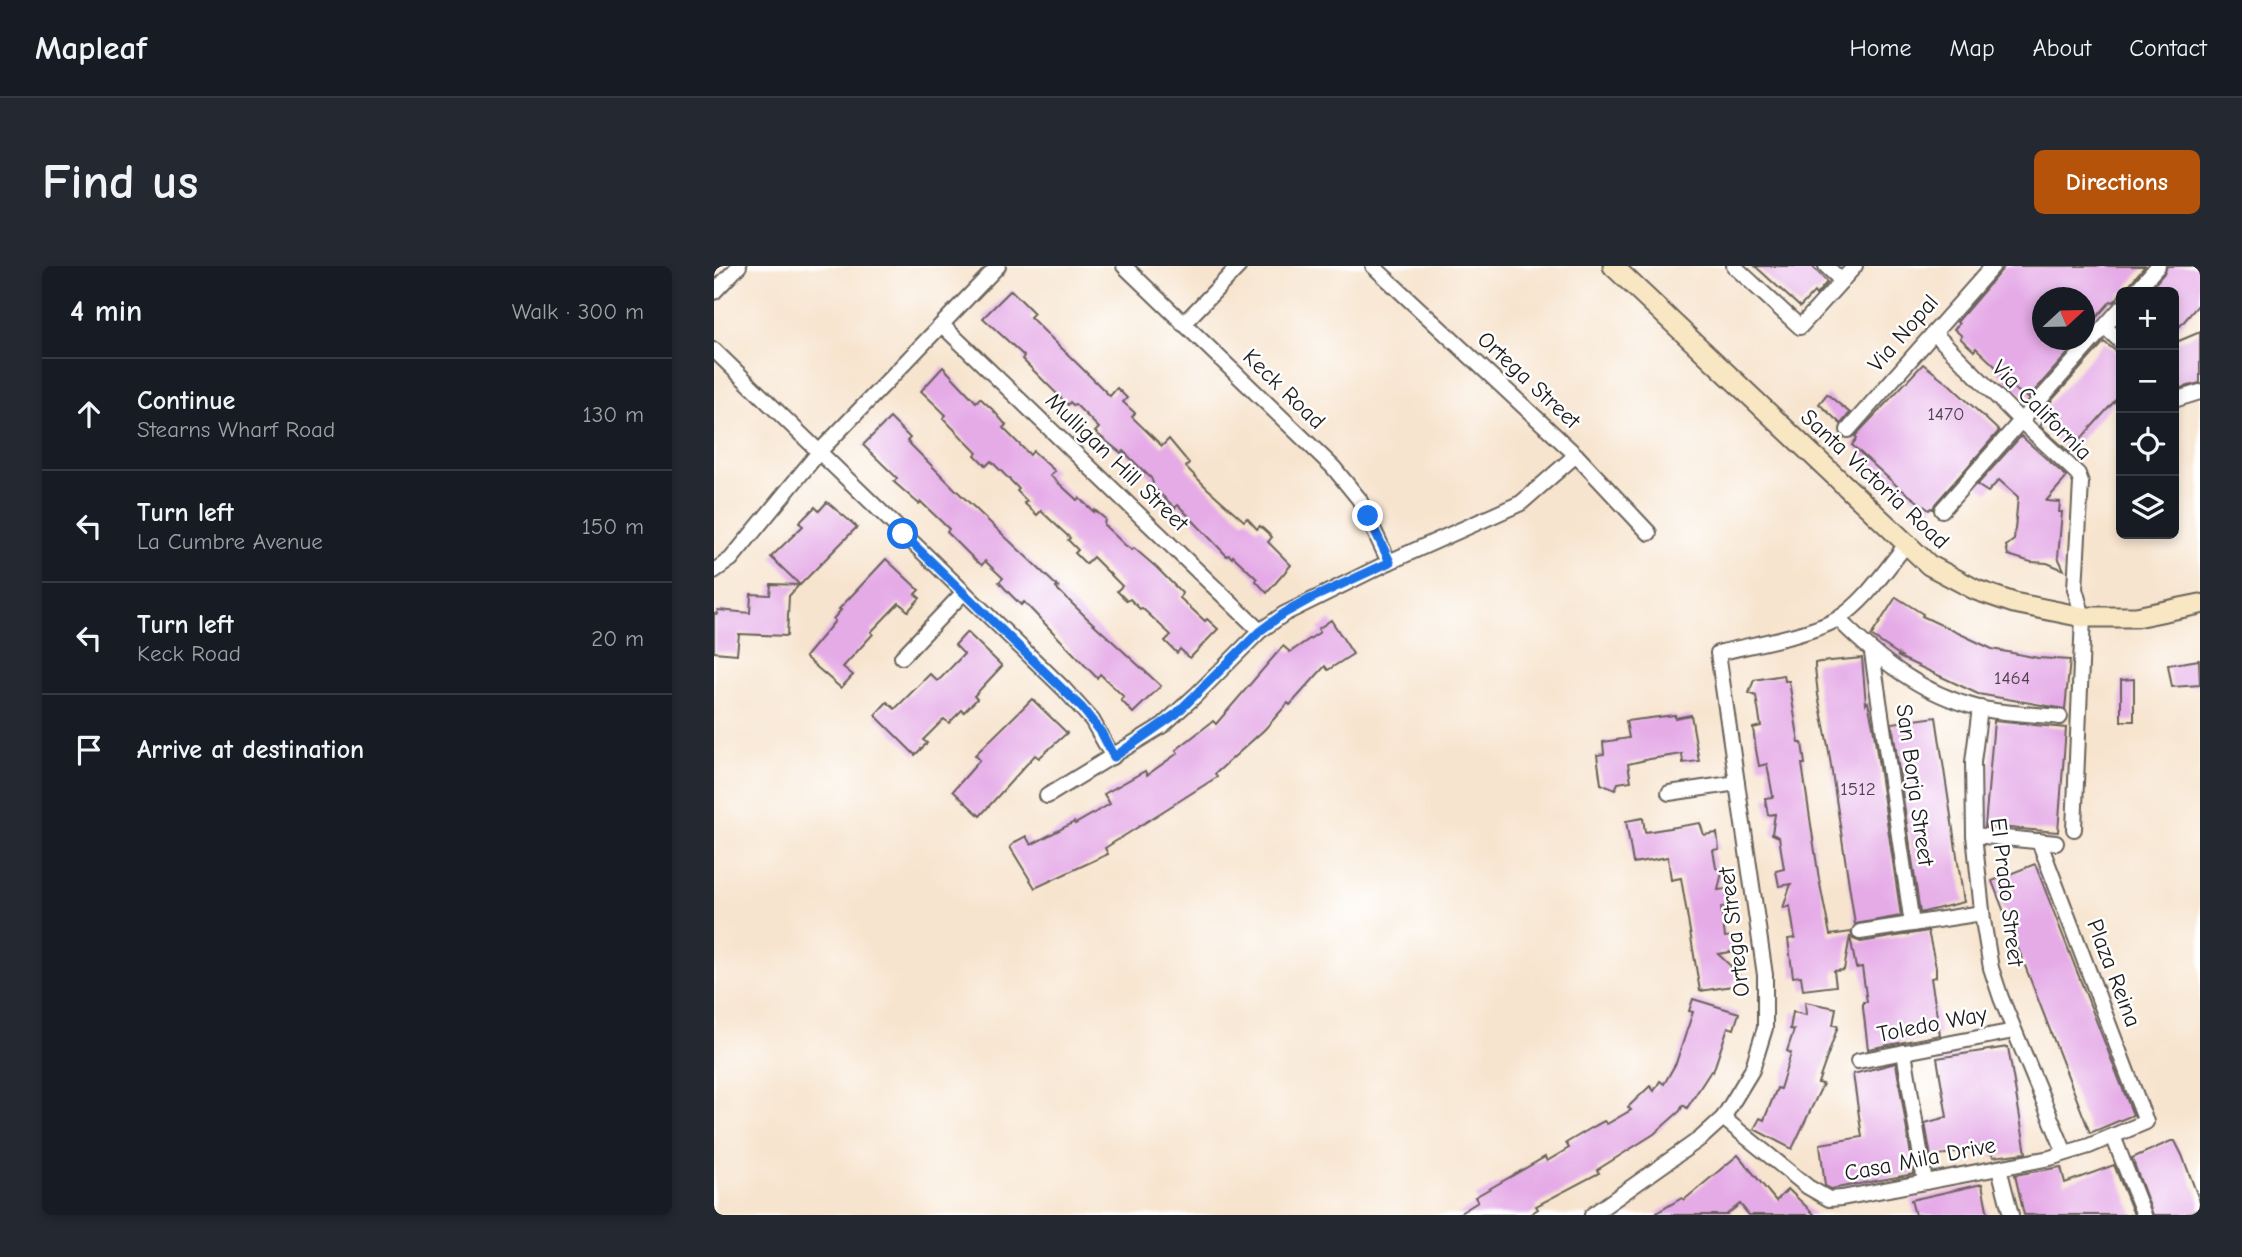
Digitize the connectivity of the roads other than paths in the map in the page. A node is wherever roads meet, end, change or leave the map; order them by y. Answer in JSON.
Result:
{"nodes":[{"id":1,"x":739,"y":266,"type":"edge"},
{"id":2,"x":998,"y":266,"type":"edge"},
{"id":3,"x":1124,"y":266,"type":"edge"},
{"id":4,"x":1239,"y":266,"type":"edge"},
{"id":5,"x":1373,"y":266,"type":"edge"},
{"id":6,"x":1613,"y":266,"type":"edge"},
{"id":7,"x":1734,"y":266,"type":"edge"},
{"id":8,"x":1826,"y":266,"type":"edge"},
{"id":9,"x":1856,"y":266,"type":"edge"},
{"id":10,"x":1993,"y":266,"type":"edge"},
{"id":11,"x":2158,"y":266,"type":"edge"},
{"id":12,"x":1842,"y":281,"type":"junction"},
{"id":13,"x":2139,"y":287,"type":"edge"},
{"id":14,"x":714,"y":292,"type":"edge"},
{"id":15,"x":2116,"y":314,"type":"edge"},
{"id":16,"x":1183,"y":324,"type":"junction"},
{"id":17,"x":942,"y":325,"type":"junction"},
{"id":18,"x":2105,"y":327,"type":"junction"},
{"id":19,"x":1934,"y":332,"type":"junction"},
{"id":20,"x":2116,"y":337,"type":"edge"},
{"id":21,"x":714,"y":350,"type":"edge"},
{"id":22,"x":2200,"y":392,"type":"edge"},
{"id":23,"x":2179,"y":398,"type":"edge"},
{"id":24,"x":2021,"y":421,"type":"junction"},
{"id":25,"x":1848,"y":430,"type":"dead end"},
{"id":26,"x":818,"y":452,"type":"junction"},
{"id":27,"x":1576,"y":455,"type":"junction"},
{"id":28,"x":1942,"y":510,"type":"dead end"},
{"id":29,"x":1649,"y":533,"type":"dead end"},
{"id":30,"x":1906,"y":545,"type":"junction"},
{"id":31,"x":1390,"y":562,"type":"junction"},
{"id":32,"x":714,"y":571,"type":"edge"},
{"id":33,"x":964,"y":592,"type":"junction"},
{"id":34,"x":2200,"y":604,"type":"edge"},
{"id":35,"x":2083,"y":617,"type":"junction"},
{"id":36,"x":1838,"y":619,"type":"junction"},
{"id":37,"x":1260,"y":631,"type":"junction"},
{"id":38,"x":1872,"y":653,"type":"junction"},
{"id":39,"x":902,"y":657,"type":"dead end"},
{"id":40,"x":1980,"y":708,"type":"junction"},
{"id":41,"x":2060,"y":717,"type":"dead end"},
{"id":42,"x":1114,"y":757,"type":"junction"},
{"id":43,"x":1737,"y":783,"type":"junction"},
{"id":44,"x":1670,"y":793,"type":"dead end"},
{"id":45,"x":1046,"y":796,"type":"dead end"},
{"id":46,"x":2074,"y":829,"type":"dead end"},
{"id":47,"x":1974,"y":835,"type":"junction"},
{"id":48,"x":2039,"y":841,"type":"junction"},
{"id":49,"x":2056,"y":843,"type":"dead end"},
{"id":50,"x":1982,"y":913,"type":"junction"},
{"id":51,"x":1912,"y":924,"type":"junction"},
{"id":52,"x":1860,"y":932,"type":"dead end"},
{"id":53,"x":2014,"y":1031,"type":"junction"},
{"id":54,"x":1904,"y":1052,"type":"junction"},
{"id":55,"x":1858,"y":1061,"type":"dead end"},
{"id":56,"x":1723,"y":1118,"type":"junction"},
{"id":57,"x":2146,"y":1122,"type":"joint"},
{"id":58,"x":2113,"y":1136,"type":"junction"},
{"id":59,"x":2065,"y":1153,"type":"junction"},
{"id":60,"x":1999,"y":1168,"type":"junction"},
{"id":61,"x":1925,"y":1182,"type":"junction"},
{"id":62,"x":1829,"y":1199,"type":"junction"},
{"id":63,"x":1592,"y":1215,"type":"edge"},
{"id":64,"x":1827,"y":1215,"type":"edge"},
{"id":65,"x":2011,"y":1215,"type":"edge"},
{"id":66,"x":2144,"y":1215,"type":"edge"}],
"edges":[{"from":1,"to":14,"type":"street"},
{"from":2,"to":17,"type":"street"},
{"from":3,"to":16,"type":"street","name":"Keck Road"},
{"from":4,"to":16,"type":"street"},
{"from":5,"to":27,"type":"street","name":"Ortega Street"},
{"from":6,"to":30,"type":"street","name":"Santa Victoria Road"},
{"from":7,"to":12,"type":"street"},
{"from":8,"to":12,"type":"street"},
{"from":9,"to":12,"type":"street"},
{"from":10,"to":19,"type":"street","name":"Via Nopal"},
{"from":11,"to":13,"type":"street"},
{"from":15,"to":18,"type":"street"},
{"from":16,"to":31,"type":"street","name":"Keck Road"},
{"from":17,"to":26,"type":"street"},
{"from":17,"to":37,"type":"street","name":"Mulligan Hill Street"},
{"from":18,"to":20,"type":"street"},
{"from":18,"to":24,"type":"street"},
{"from":19,"to":24,"type":"street","name":"Via California"},
{"from":19,"to":25,"type":"street","name":"Via Nopal"},
{"from":21,"to":26,"type":"street"},
{"from":22,"to":23,"type":"street"},
{"from":24,"to":28,"type":"street"},
{"from":24,"to":35,"type":"street","name":"Via California"},
{"from":26,"to":32,"type":"street"},
{"from":26,"to":33,"type":"street"},
{"from":27,"to":29,"type":"street","name":"Ortega Street"},
{"from":27,"to":31,"type":"street"},
{"from":30,"to":35,"type":"street","name":"Santa Victoria Road"},
{"from":30,"to":36,"type":"street"},
{"from":31,"to":37,"type":"street"},
{"from":33,"to":39,"type":"street"},
{"from":33,"to":42,"type":"street"},
{"from":34,"to":35,"type":"street","name":"Santa Victoria Road"},
{"from":35,"to":46,"type":"street","name":"Via California"},
{"from":36,"to":38,"type":"street"},
{"from":36,"to":43,"type":"street","name":"Ortega Street"},
{"from":37,"to":42,"type":"street"},
{"from":38,"to":40,"type":"street"},
{"from":38,"to":51,"type":"street","name":"San Borja Street"},
{"from":40,"to":41,"type":"street"},
{"from":40,"to":47,"type":"street","name":"El Prado Street"},
{"from":42,"to":45,"type":"street"},
{"from":43,"to":44,"type":"street"},
{"from":43,"to":56,"type":"street","name":"Ortega Street"},
{"from":47,"to":48,"type":"street"},
{"from":47,"to":50,"type":"street","name":"El Prado Street"},
{"from":48,"to":49,"type":"street"},
{"from":48,"to":57,"type":"street","name":"Plaza Reina"},
{"from":50,"to":51,"type":"street"},
{"from":50,"to":53,"type":"street","name":"El Prado Street"},
{"from":51,"to":52,"type":"street"},
{"from":53,"to":54,"type":"street","name":"Toledo Way"},
{"from":53,"to":59,"type":"street","name":"El Prado Street"},
{"from":54,"to":55,"type":"street","name":"Toledo Way"},
{"from":54,"to":61,"type":"street"},
{"from":56,"to":62,"type":"street","name":"Casa Mila Drive"},
{"from":56,"to":63,"type":"street","name":"Ortega Street"},
{"from":57,"to":58,"type":"street","name":"Casa Mila Drive"},
{"from":58,"to":59,"type":"street","name":"Casa Mila Drive"},
{"from":58,"to":66,"type":"street"},
{"from":59,"to":60,"type":"street","name":"Casa Mila Drive"},
{"from":60,"to":61,"type":"street","name":"Casa Mila Drive"},
{"from":60,"to":65,"type":"street"},
{"from":61,"to":62,"type":"street","name":"Casa Mila Drive"},
{"from":62,"to":64,"type":"street"}]}
